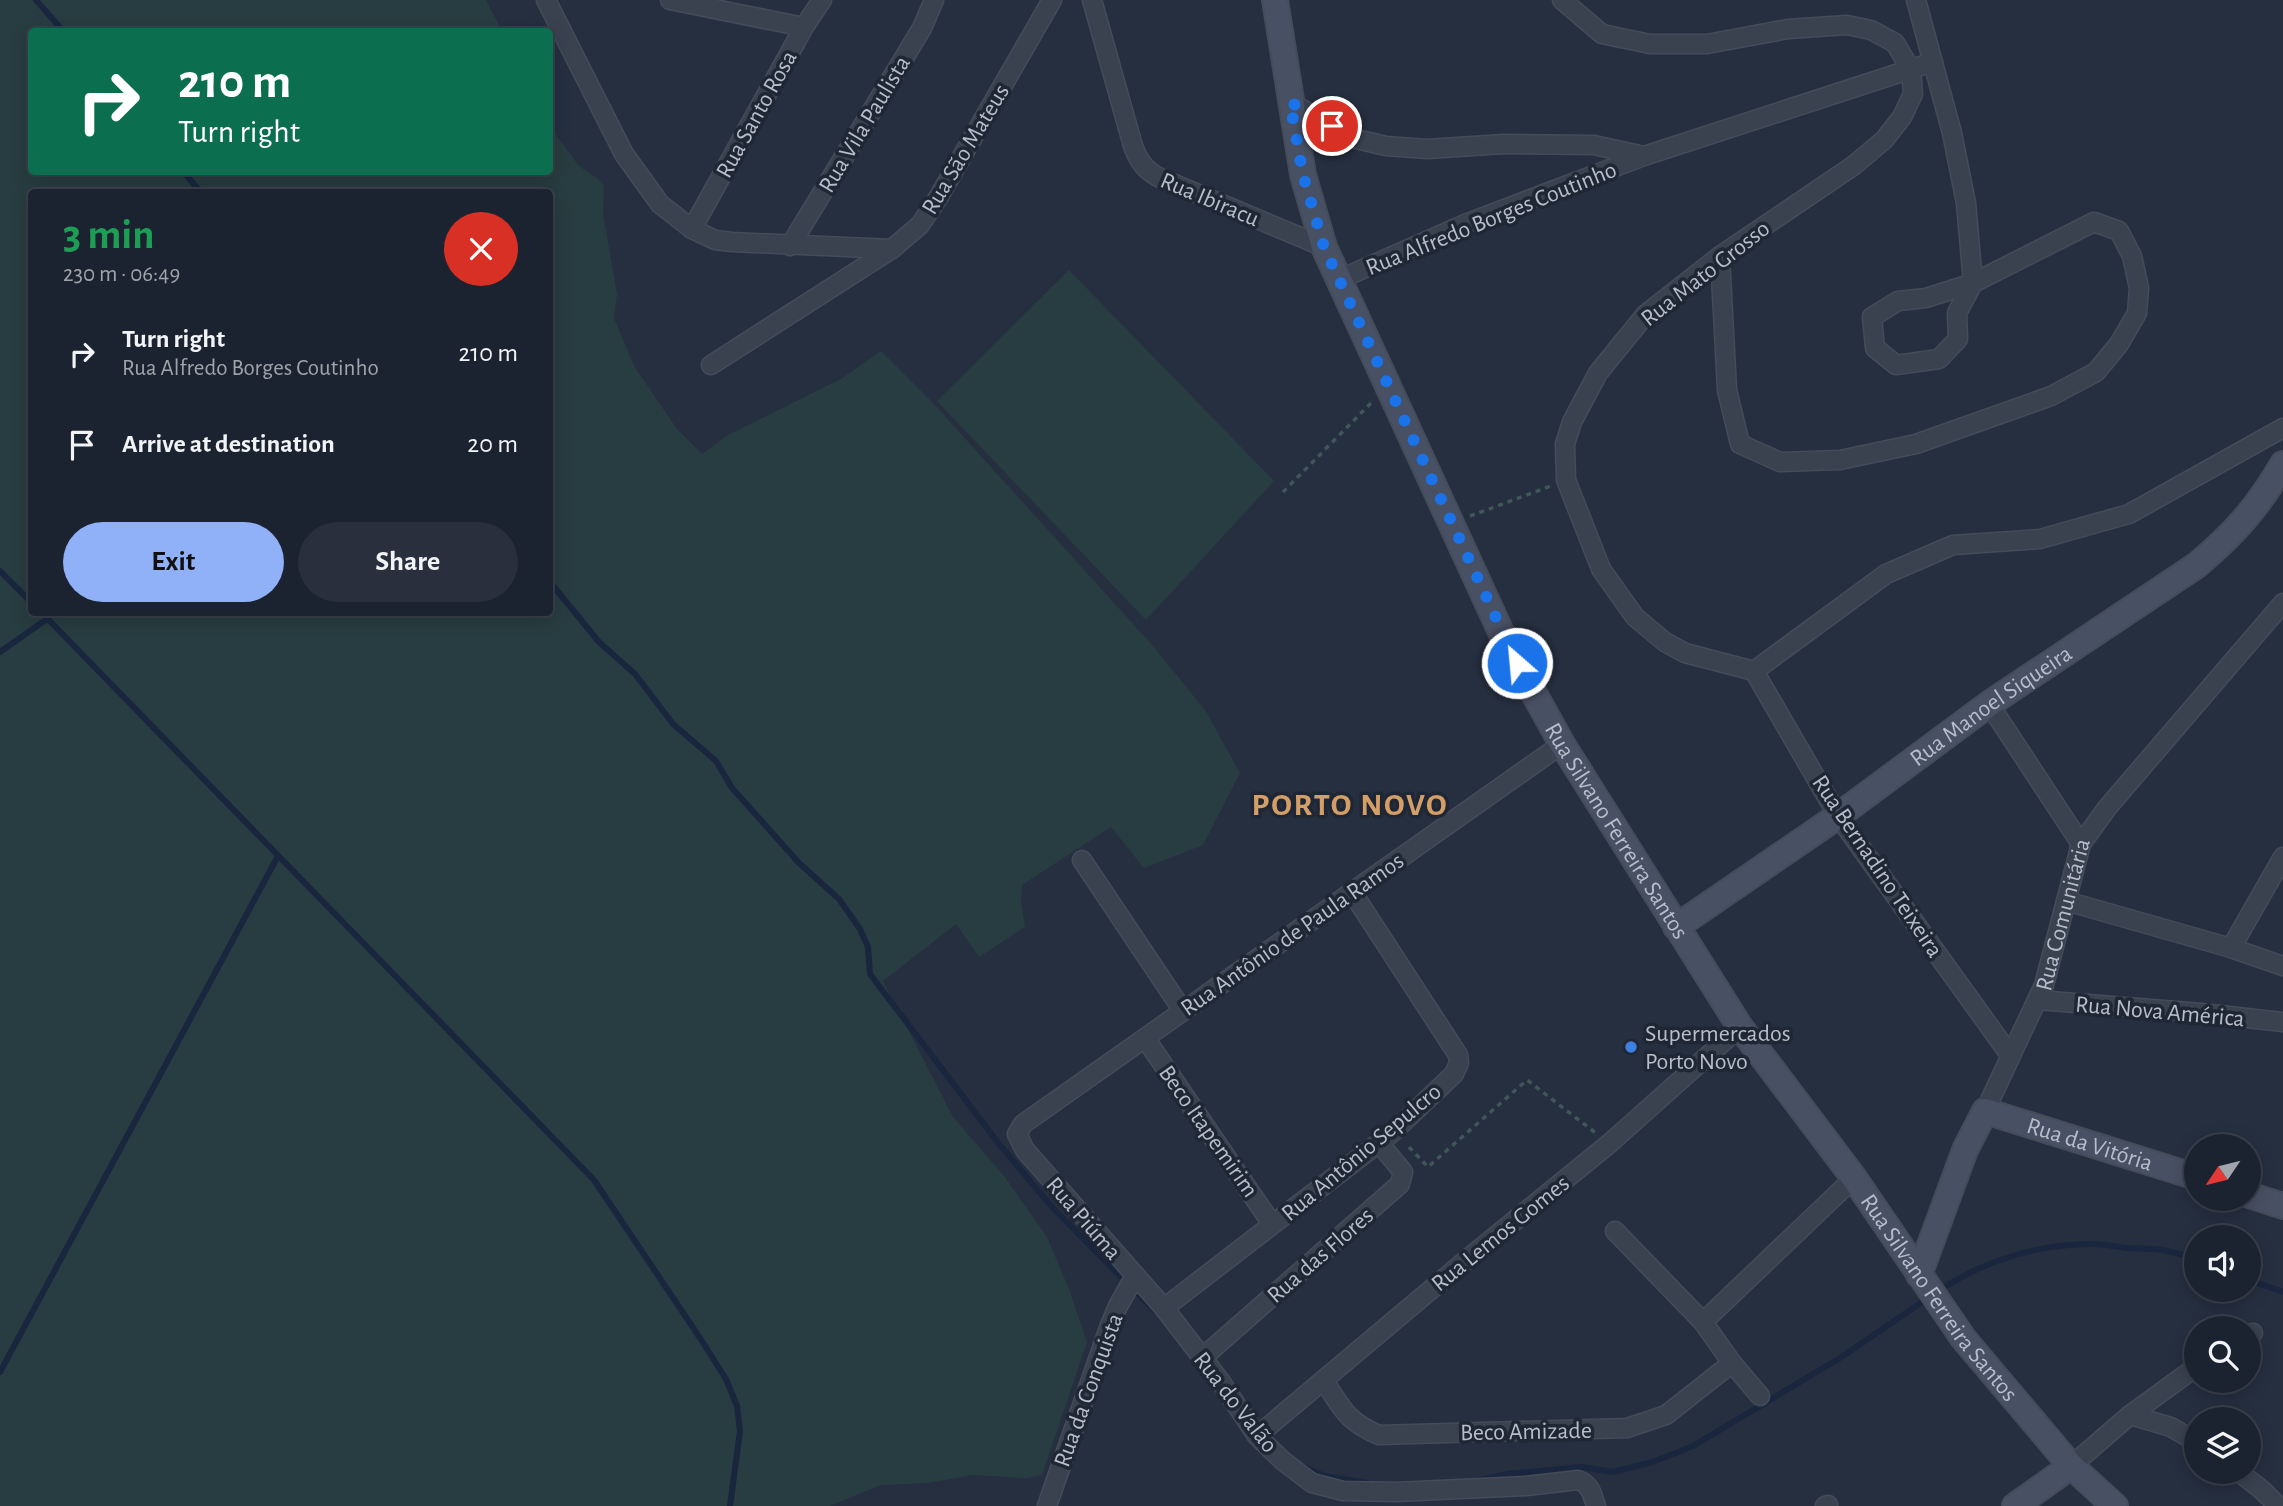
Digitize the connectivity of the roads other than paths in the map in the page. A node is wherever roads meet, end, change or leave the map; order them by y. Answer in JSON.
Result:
{"nodes":[{"id":1,"x":546,"y":0,"type":"edge"},
{"id":2,"x":670,"y":0,"type":"edge"},
{"id":3,"x":822,"y":0,"type":"edge"},
{"id":4,"x":934,"y":0,"type":"edge"},
{"id":5,"x":1052,"y":0,"type":"edge"},
{"id":6,"x":1091,"y":0,"type":"edge"},
{"id":7,"x":1275,"y":0,"type":"edge"},
{"id":8,"x":1562,"y":0,"type":"edge"},
{"id":9,"x":1916,"y":0,"type":"edge"},
{"id":10,"x":804,"y":27,"type":"junction"},
{"id":11,"x":1933,"y":62,"type":"junction"},
{"id":12,"x":1911,"y":70,"type":"junction"},
{"id":13,"x":1290,"y":102,"type":"junction"},
{"id":14,"x":1644,"y":156,"type":"junction"},
{"id":15,"x":692,"y":229,"type":"junction"},
{"id":16,"x":789,"y":246,"type":"junction"},
{"id":17,"x":1324,"y":247,"type":"junction"},
{"id":18,"x":892,"y":248,"type":"junction"},
{"id":19,"x":1720,"y":256,"type":"junction"},
{"id":20,"x":1338,"y":280,"type":"junction"},
{"id":21,"x":1973,"y":283,"type":"junction"},
{"id":22,"x":711,"y":365,"type":"dead end"},
{"id":23,"x":2283,"y":428,"type":"edge"},
{"id":24,"x":2283,"y":464,"type":"edge"},
{"id":25,"x":2283,"y":603,"type":"edge"},
{"id":26,"x":1754,"y":671,"type":"junction"},
{"id":27,"x":1989,"y":704,"type":"junction"},
{"id":28,"x":1562,"y":744,"type":"junction"},
{"id":29,"x":1838,"y":816,"type":"junction"},
{"id":30,"x":2081,"y":844,"type":"junction"},
{"id":31,"x":2283,"y":858,"type":"edge"},
{"id":32,"x":1082,"y":860,"type":"dead end"},
{"id":33,"x":1352,"y":892,"type":"junction"},
{"id":34,"x":2066,"y":901,"type":"junction"},
{"id":35,"x":1676,"y":927,"type":"junction"},
{"id":36,"x":2231,"y":948,"type":"junction"},
{"id":37,"x":2283,"y":966,"type":"edge"},
{"id":38,"x":2037,"y":1000,"type":"junction"},
{"id":39,"x":1183,"y":1011,"type":"junction"},
{"id":40,"x":2283,"y":1022,"type":"edge"},
{"id":41,"x":1740,"y":1027,"type":"junction"},
{"id":42,"x":1144,"y":1038,"type":"junction"},
{"id":43,"x":2010,"y":1055,"type":"junction"},
{"id":44,"x":1985,"y":1111,"type":"junction"},
{"id":45,"x":1023,"y":1124,"type":"joint"},
{"id":46,"x":1386,"y":1137,"type":"junction"},
{"id":47,"x":2184,"y":1173,"type":"edge"},
{"id":48,"x":1854,"y":1178,"type":"junction"},
{"id":49,"x":2261,"y":1199,"type":"edge"},
{"id":50,"x":2283,"y":1206,"type":"edge"},
{"id":51,"x":1272,"y":1224,"type":"junction"},
{"id":52,"x":1615,"y":1231,"type":"dead end"},
{"id":53,"x":1920,"y":1275,"type":"junction"},
{"id":54,"x":1135,"y":1276,"type":"junction"},
{"id":55,"x":1164,"y":1308,"type":"junction"},
{"id":56,"x":1703,"y":1322,"type":"junction"},
{"id":57,"x":1202,"y":1358,"type":"junction"},
{"id":58,"x":1732,"y":1363,"type":"junction"},
{"id":59,"x":2184,"y":1376,"type":"edge"},
{"id":60,"x":1324,"y":1381,"type":"junction"},
{"id":61,"x":1760,"y":1396,"type":"dead end"},
{"id":62,"x":2130,"y":1415,"type":"junction"},
{"id":63,"x":2184,"y":1435,"type":"edge"},
{"id":64,"x":1257,"y":1436,"type":"junction"},
{"id":65,"x":2071,"y":1466,"type":"junction"},
{"id":66,"x":2254,"y":1484,"type":"edge"},
{"id":67,"x":1047,"y":1506,"type":"edge"},
{"id":68,"x":1596,"y":1506,"type":"edge"},
{"id":69,"x":2015,"y":1506,"type":"edge"},
{"id":70,"x":2115,"y":1506,"type":"edge"},
{"id":71,"x":2278,"y":1506,"type":"edge"}],
"edges":[{"from":1,"to":15,"type":"street"},
{"from":2,"to":10,"type":"street"},
{"from":3,"to":10,"type":"street","name":"Rua Santo Rosa"},
{"from":4,"to":16,"type":"street","name":"Rua Vila Paulista"},
{"from":5,"to":18,"type":"street","name":"Rua São Mateus"},
{"from":6,"to":17,"type":"street","name":"Rua Ibiracu"},
{"from":7,"to":13,"type":"street","name":"Rua Silvano Ferreira Santos"},
{"from":8,"to":12,"type":"street"},
{"from":9,"to":11,"type":"street"},
{"from":10,"to":15,"type":"street","name":"Rua Santo Rosa"},
{"from":11,"to":12,"type":"street","name":"Rua Alfredo Borges Coutinho"},
{"from":11,"to":21,"type":"street"},
{"from":12,"to":14,"type":"street","name":"Rua Alfredo Borges Coutinho"},
{"from":12,"to":19,"type":"street","name":"Rua Mato Grosso"},
{"from":13,"to":14,"type":"street","name":"Rua Alfredo Borges Coutinho"},
{"from":13,"to":17,"type":"street","name":"Rua Silvano Ferreira Santos"},
{"from":14,"to":20,"type":"street","name":"Rua Alfredo Borges Coutinho"},
{"from":15,"to":16,"type":"street"},
{"from":16,"to":18,"type":"street"},
{"from":17,"to":20,"type":"street","name":"Rua Silvano Ferreira Santos"},
{"from":18,"to":22,"type":"street","name":"Rua São Mateus"},
{"from":19,"to":21,"type":"street"},
{"from":19,"to":26,"type":"street","name":"Rua Mato Grosso"},
{"from":20,"to":28,"type":"street","name":"Rua Silvano Ferreira Santos"},
{"from":21,"to":21,"type":"street"},
{"from":23,"to":26,"type":"street"},
{"from":24,"to":27,"type":"street","name":"Rua Manoel Siqueira"},
{"from":25,"to":30,"type":"street","name":"Rua Comunitária"},
{"from":26,"to":29,"type":"street","name":"Rua Bernadino Teixeira"},
{"from":27,"to":29,"type":"street","name":"Rua Manoel Siqueira"},
{"from":27,"to":30,"type":"street"},
{"from":28,"to":33,"type":"street","name":"Rua Antônio de Paula Ramos"},
{"from":28,"to":35,"type":"street","name":"Rua Silvano Ferreira Santos"},
{"from":29,"to":35,"type":"street","name":"Rua Manoel Siqueira"},
{"from":29,"to":43,"type":"street","name":"Rua Bernadino Teixeira"},
{"from":30,"to":34,"type":"street","name":"Rua Comunitária"},
{"from":31,"to":36,"type":"street"},
{"from":32,"to":39,"type":"street"},
{"from":33,"to":39,"type":"street","name":"Rua Antônio de Paula Ramos"},
{"from":33,"to":46,"type":"street","name":"Rua Antônio Sepulcro"},
{"from":34,"to":36,"type":"street"},
{"from":34,"to":38,"type":"street","name":"Rua Comunitária"},
{"from":35,"to":41,"type":"street","name":"Rua Silvano Ferreira Santos"},
{"from":36,"to":37,"type":"street"},
{"from":38,"to":40,"type":"street","name":"Rua Nova América"},
{"from":38,"to":43,"type":"street","name":"Rua Comunitária"},
{"from":39,"to":42,"type":"street","name":"Rua Antônio de Paula Ramos"},
{"from":41,"to":48,"type":"street","name":"Rua Silvano Ferreira Santos"},
{"from":41,"to":60,"type":"street","name":"Rua Lemos Gomes"},
{"from":42,"to":45,"type":"street","name":"Rua Antônio de Paula Ramos"},
{"from":42,"to":51,"type":"street","name":"Beco Itapemirim"},
{"from":43,"to":44,"type":"street","name":"Rua Comunitária"},
{"from":44,"to":47,"type":"street","name":"Rua da Vitória"},
{"from":44,"to":53,"type":"street","name":"Rua Comunitária"},
{"from":45,"to":54,"type":"street","name":"Rua Piúma"},
{"from":46,"to":51,"type":"street","name":"Rua Antônio Sepulcro"},
{"from":46,"to":57,"type":"street","name":"Rua das Flores"},
{"from":48,"to":53,"type":"street","name":"Rua Silvano Ferreira Santos"},
{"from":48,"to":56,"type":"street"},
{"from":49,"to":50,"type":"street"},
{"from":51,"to":55,"type":"street","name":"Rua Antônio Sepulcro"},
{"from":52,"to":56,"type":"street"},
{"from":53,"to":65,"type":"street","name":"Rua Silvano Ferreira Santos"},
{"from":54,"to":55,"type":"street","name":"Rua Piúma"},
{"from":54,"to":67,"type":"street","name":"Rua da Conquista"},
{"from":55,"to":57,"type":"street","name":"Rua do Valão"},
{"from":56,"to":58,"type":"street"},
{"from":57,"to":64,"type":"street","name":"Rua do Valão"},
{"from":58,"to":60,"type":"street","name":"Beco Amizade"},
{"from":58,"to":61,"type":"street"},
{"from":59,"to":62,"type":"street"},
{"from":60,"to":64,"type":"street","name":"Rua Lemos Gomes"},
{"from":62,"to":63,"type":"street"},
{"from":62,"to":65,"type":"street"},
{"from":64,"to":68,"type":"street","name":"Rua do Valão"},
{"from":65,"to":69,"type":"street"},
{"from":65,"to":70,"type":"street","name":"Rua Silvano Ferreira Santos"},
{"from":66,"to":71,"type":"street"}]}
